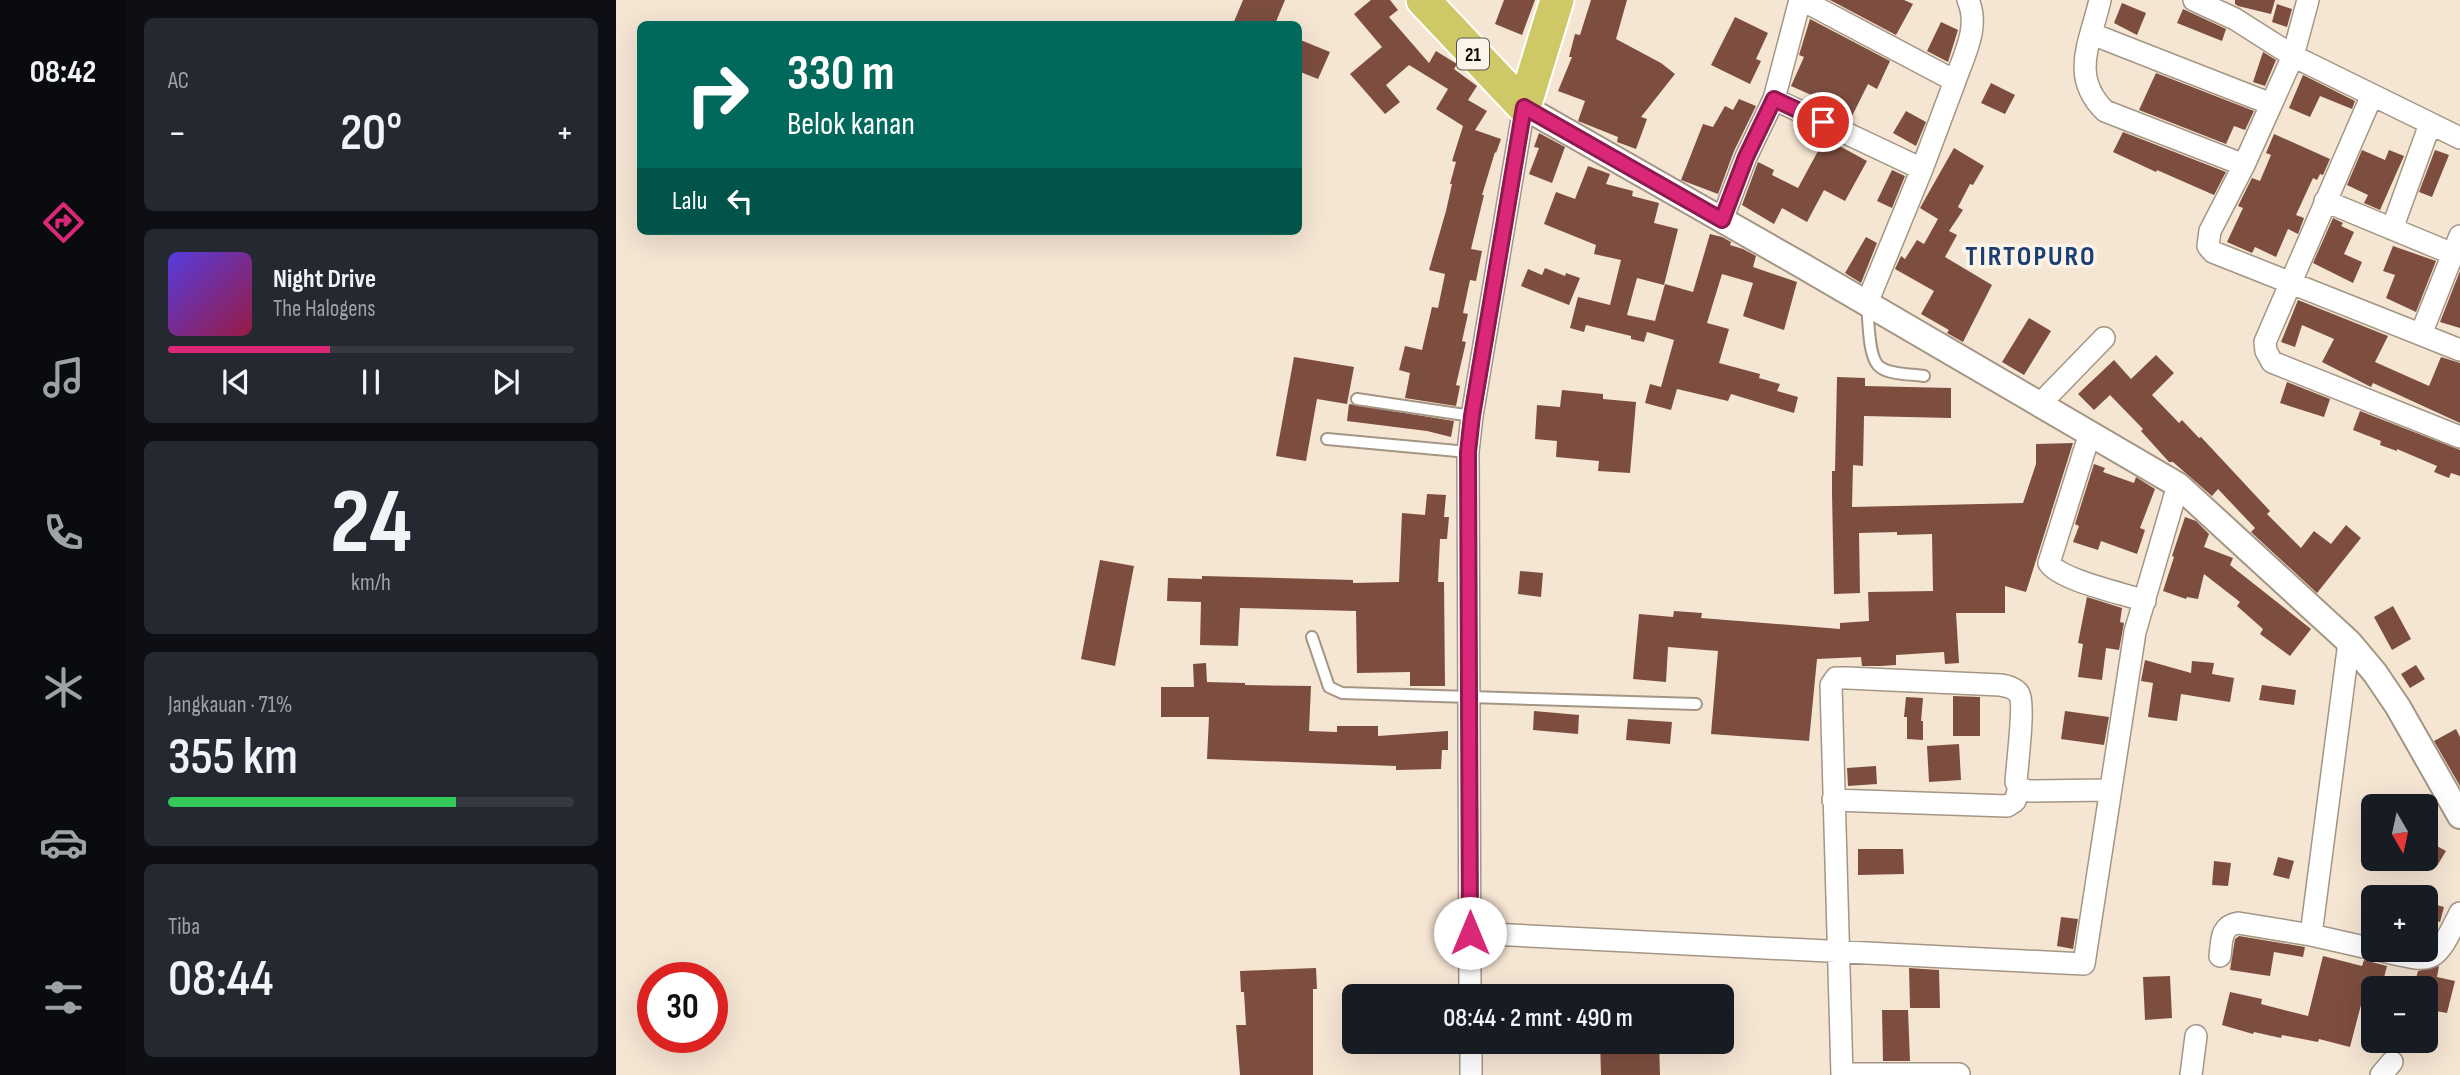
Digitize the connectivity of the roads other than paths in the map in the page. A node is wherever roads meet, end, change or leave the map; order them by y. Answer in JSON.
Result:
{"nodes":[{"id":1,"x":1423,"y":0,"type":"edge"},
{"id":2,"x":1557,"y":0,"type":"edge"},
{"id":3,"x":1801,"y":0,"type":"edge"},
{"id":4,"x":1968,"y":0,"type":"edge"},
{"id":5,"x":2100,"y":0,"type":"edge"},
{"id":6,"x":2194,"y":0,"type":"edge"},
{"id":7,"x":2308,"y":0,"type":"edge"},
{"id":8,"x":2092,"y":34,"type":"junction"},
{"id":9,"x":2293,"y":56,"type":"junction"},
{"id":10,"x":1955,"y":81,"type":"junction"},
{"id":11,"x":2372,"y":95,"type":"junction"},
{"id":12,"x":1774,"y":99,"type":"junction"},
{"id":13,"x":2271,"y":104,"type":"junction"},
{"id":14,"x":1524,"y":107,"type":"junction"},
{"id":15,"x":2430,"y":124,"type":"junction"},
{"id":16,"x":2460,"y":138,"type":"edge"},
{"id":17,"x":2244,"y":165,"type":"junction"},
{"id":18,"x":1922,"y":169,"type":"junction"},
{"id":19,"x":2325,"y":201,"type":"junction"},
{"id":20,"x":1722,"y":220,"type":"junction"},
{"id":21,"x":2392,"y":229,"type":"junction"},
{"id":22,"x":2456,"y":245,"type":"edge"},
{"id":23,"x":2289,"y":283,"type":"junction"},
{"id":24,"x":1867,"y":303,"type":"junction"},
{"id":25,"x":2421,"y":334,"type":"junction"},
{"id":26,"x":2104,"y":338,"type":"dead end"},
{"id":27,"x":2460,"y":350,"type":"edge"},
{"id":28,"x":1924,"y":376,"type":"dead end"},
{"id":29,"x":1357,"y":399,"type":"dead end"},
{"id":30,"x":2040,"y":404,"type":"junction"},
{"id":31,"x":1472,"y":416,"type":"junction"},
{"id":32,"x":2090,"y":433,"type":"junction"},
{"id":33,"x":2460,"y":438,"type":"edge"},
{"id":34,"x":1327,"y":439,"type":"dead end"},
{"id":35,"x":1468,"y":452,"type":"junction"},
{"id":36,"x":2178,"y":485,"type":"junction"},
{"id":37,"x":2145,"y":601,"type":"junction"},
{"id":38,"x":1311,"y":637,"type":"dead end"},
{"id":39,"x":2349,"y":642,"type":"junction"},
{"id":40,"x":1469,"y":699,"type":"junction"},
{"id":41,"x":1696,"y":704,"type":"dead end"},
{"id":42,"x":2019,"y":788,"type":"junction"},
{"id":43,"x":2109,"y":790,"type":"junction"},
{"id":44,"x":1833,"y":800,"type":"junction"},
{"id":45,"x":2460,"y":816,"type":"edge"},
{"id":46,"x":2460,"y":913,"type":"edge"},
{"id":47,"x":1470,"y":933,"type":"junction"},
{"id":48,"x":2311,"y":935,"type":"junction"},
{"id":49,"x":2361,"y":947,"type":"edge"},
{"id":50,"x":1838,"y":951,"type":"junction"},
{"id":51,"x":2438,"y":953,"type":"edge"},
{"id":52,"x":2220,"y":956,"type":"dead end"},
{"id":53,"x":1470,"y":984,"type":"edge"},
{"id":54,"x":2196,"y":1036,"type":"dead end"},
{"id":55,"x":1471,"y":1054,"type":"edge"},
{"id":56,"x":1959,"y":1074,"type":"edge"},
{"id":57,"x":1471,"y":1075,"type":"edge"},
{"id":58,"x":1842,"y":1075,"type":"edge"},
{"id":59,"x":2191,"y":1075,"type":"edge"}],
"edges":[{"from":1,"to":14,"type":"highway","number":"21"},
{"from":2,"to":14,"type":"highway"},
{"from":3,"to":10,"type":"street"},
{"from":3,"to":12,"type":"street"},
{"from":4,"to":10,"type":"street"},
{"from":5,"to":8,"type":"street"},
{"from":6,"to":9,"type":"street"},
{"from":7,"to":9,"type":"street"},
{"from":8,"to":13,"type":"street"},
{"from":8,"to":17,"type":"street"},
{"from":9,"to":11,"type":"street"},
{"from":9,"to":13,"type":"street"},
{"from":10,"to":18,"type":"street"},
{"from":11,"to":15,"type":"street"},
{"from":11,"to":19,"type":"street"},
{"from":12,"to":18,"type":"street"},
{"from":12,"to":20,"type":"street"},
{"from":13,"to":17,"type":"street"},
{"from":14,"to":20,"type":"street"},
{"from":14,"to":31,"type":"street"},
{"from":15,"to":16,"type":"street"},
{"from":15,"to":21,"type":"street"},
{"from":17,"to":23,"type":"street"},
{"from":18,"to":24,"type":"street"},
{"from":19,"to":21,"type":"street"},
{"from":19,"to":23,"type":"street"},
{"from":20,"to":24,"type":"street"},
{"from":21,"to":22,"type":"street"},
{"from":22,"to":25,"type":"street"},
{"from":23,"to":25,"type":"street"},
{"from":23,"to":33,"type":"street"},
{"from":24,"to":28,"type":"lane"},
{"from":24,"to":30,"type":"street"},
{"from":25,"to":27,"type":"street"},
{"from":26,"to":30,"type":"street"},
{"from":29,"to":31,"type":"lane"},
{"from":30,"to":32,"type":"street"},
{"from":31,"to":35,"type":"street"},
{"from":32,"to":36,"type":"street"},
{"from":32,"to":37,"type":"street"},
{"from":34,"to":35,"type":"lane"},
{"from":35,"to":40,"type":"street"},
{"from":36,"to":37,"type":"street"},
{"from":36,"to":39,"type":"street"},
{"from":37,"to":43,"type":"street"},
{"from":38,"to":40,"type":"lane"},
{"from":39,"to":45,"type":"street"},
{"from":39,"to":48,"type":"street"},
{"from":40,"to":41,"type":"lane"},
{"from":40,"to":47,"type":"street"},
{"from":42,"to":43,"type":"street"},
{"from":42,"to":44,"type":"street"},
{"from":42,"to":44,"type":"street"},
{"from":43,"to":50,"type":"street"},
{"from":44,"to":50,"type":"street"},
{"from":46,"to":51,"type":"street"},
{"from":47,"to":50,"type":"street"},
{"from":47,"to":53,"type":"street"},
{"from":48,"to":49,"type":"street"},
{"from":48,"to":52,"type":"street"},
{"from":50,"to":58,"type":"street"},
{"from":54,"to":59,"type":"street"},
{"from":55,"to":57,"type":"street"},
{"from":56,"to":58,"type":"street"}]}
